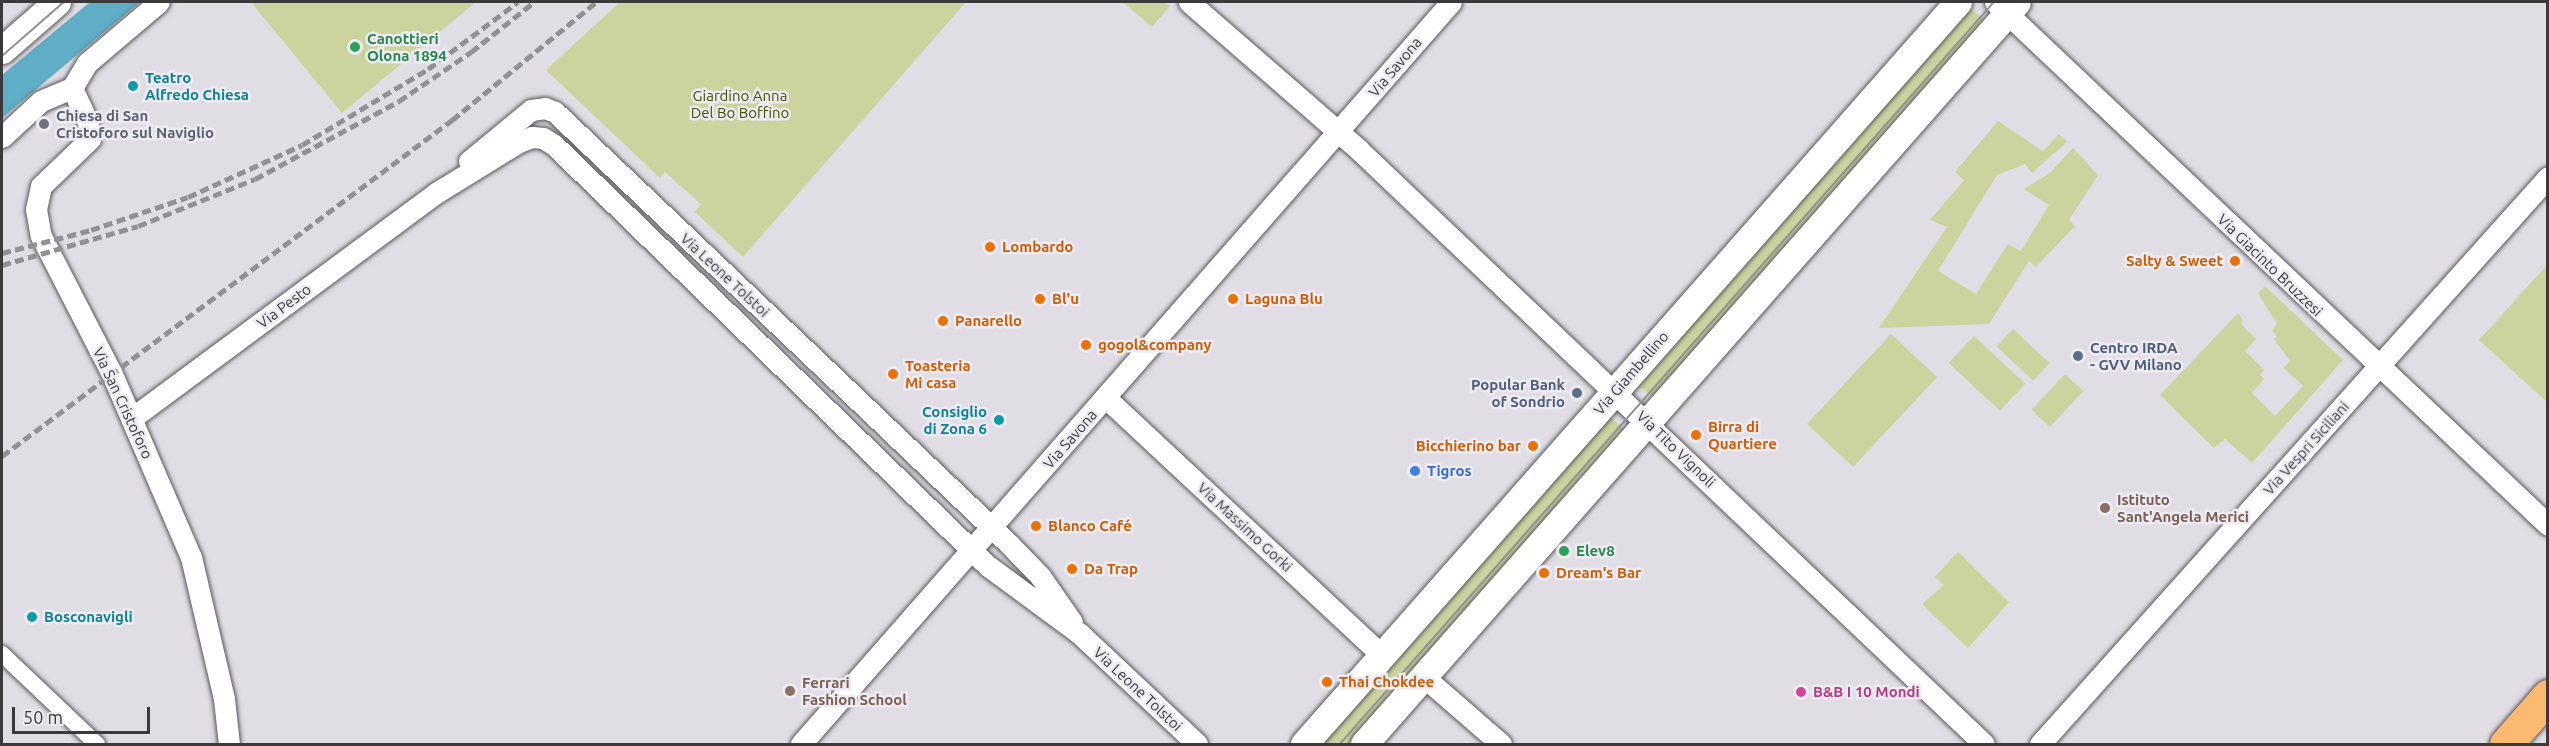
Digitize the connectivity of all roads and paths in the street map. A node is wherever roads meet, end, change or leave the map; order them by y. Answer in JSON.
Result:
{"nodes":[{"id":1,"x":57,"y":2,"type":"edge"},
{"id":2,"x":159,"y":2,"type":"edge"},
{"id":3,"x":1189,"y":2,"type":"edge"},
{"id":4,"x":1451,"y":2,"type":"edge"},
{"id":5,"x":1958,"y":2,"type":"edge"},
{"id":6,"x":2006,"y":5,"type":"edge"},
{"id":7,"x":2,"y":50,"type":"edge"},
{"id":8,"x":72,"y":88,"type":"junction"},
{"id":9,"x":545,"y":108,"type":"joint"},
{"id":10,"x":1338,"y":133,"type":"junction"},
{"id":11,"x":532,"y":136,"type":"joint"},
{"id":12,"x":2,"y":137,"type":"edge"},
{"id":13,"x":598,"y":154,"type":"junction"},
{"id":14,"x":580,"y":171,"type":"junction"},
{"id":15,"x":2547,"y":177,"type":"edge"},
{"id":16,"x":436,"y":193,"type":"junction"},
{"id":17,"x":2378,"y":368,"type":"junction"},
{"id":18,"x":1615,"y":391,"type":"junction"},
{"id":19,"x":853,"y":394,"type":"junction"},
{"id":20,"x":1106,"y":398,"type":"junction"},
{"id":21,"x":830,"y":413,"type":"junction"},
{"id":22,"x":132,"y":418,"type":"junction"},
{"id":23,"x":1646,"y":421,"type":"junction"},
{"id":24,"x":2547,"y":525,"type":"edge"},
{"id":25,"x":992,"y":528,"type":"junction"},
{"id":26,"x":972,"y":551,"type":"junction"},
{"id":27,"x":1079,"y":633,"type":"junction"},
{"id":28,"x":2,"y":654,"type":"edge"},
{"id":29,"x":1383,"y":656,"type":"junction"},
{"id":30,"x":1424,"y":677,"type":"junction"},
{"id":31,"x":2547,"y":696,"type":"edge"},
{"id":32,"x":97,"y":744,"type":"edge"},
{"id":33,"x":229,"y":744,"type":"edge"},
{"id":34,"x":801,"y":744,"type":"edge"},
{"id":35,"x":1197,"y":744,"type":"edge"},
{"id":36,"x":1304,"y":744,"type":"edge"},
{"id":37,"x":1364,"y":744,"type":"edge"},
{"id":38,"x":1501,"y":744,"type":"edge"},
{"id":39,"x":1984,"y":744,"type":"edge"},
{"id":40,"x":2040,"y":744,"type":"edge"},
{"id":41,"x":2506,"y":744,"type":"edge"}],
"edges":[{"from":1,"to":7,"type":"street"},
{"from":2,"to":8,"type":"street"},
{"from":3,"to":10,"type":"street"},
{"from":4,"to":10,"type":"street","name":"Via Savona"},
{"from":5,"to":18,"type":"street","name":"Via Giambellino"},
{"from":6,"to":17,"type":"street","name":"Via Giacinto Bruzzesi"},
{"from":6,"to":23,"type":"street"},
{"from":8,"to":12,"type":"street"},
{"from":8,"to":22,"type":"street","name":"Via San Cristoforo"},
{"from":9,"to":13,"type":"street","name":"Via Leone Tolstoi"},
{"from":9,"to":16,"type":"street","name":"Via Pesto"},
{"from":10,"to":18,"type":"street","name":"Via Tito Vignoli"},
{"from":10,"to":20,"type":"street","name":"Via Savona"},
{"from":11,"to":14,"type":"street","name":"Via Leone Tolstoi"},
{"from":11,"to":16,"type":"street","name":"Via Pesto"},
{"from":13,"to":14,"type":"street"},
{"from":13,"to":19,"type":"street","name":"Via Leone Tolstoi"},
{"from":14,"to":21,"type":"street","name":"Via Leone Tolstoi"},
{"from":15,"to":17,"type":"street","name":"Via Vespri Siciliani"},
{"from":16,"to":22,"type":"street","name":"Via Pesto"},
{"from":17,"to":24,"type":"street","name":"Via Giacinto Bruzzesi"},
{"from":17,"to":40,"type":"street","name":"Via Vespri Siciliani"},
{"from":18,"to":23,"type":"street","name":"Via Tito Vignoli"},
{"from":18,"to":29,"type":"street","name":"Via Giambellino"},
{"from":19,"to":21,"type":"street"},
{"from":19,"to":25,"type":"street","name":"Via Leone Tolstoi"},
{"from":20,"to":25,"type":"street","name":"Via Savona"},
{"from":20,"to":29,"type":"street","name":"Via Massimo Gorki"},
{"from":21,"to":26,"type":"street","name":"Via Leone Tolstoi"},
{"from":22,"to":33,"type":"street","name":"Via San Cristoforo"},
{"from":23,"to":30,"type":"street"},
{"from":23,"to":39,"type":"street","name":"Via Tito Vignoli"},
{"from":25,"to":26,"type":"street","name":"Via Savona"},
{"from":25,"to":27,"type":"street","name":"Via Leone Tolstoi"},
{"from":26,"to":27,"type":"street","name":"Via Leone Tolstoi"},
{"from":26,"to":34,"type":"street","name":"Via Savona"},
{"from":27,"to":35,"type":"street","name":"Via Leone Tolstoi"},
{"from":28,"to":32,"type":"street"},
{"from":29,"to":36,"type":"street","name":"Via Giambellino"},
{"from":30,"to":37,"type":"street"},
{"from":30,"to":38,"type":"street"},
{"from":31,"to":41,"type":"main road"}]}
